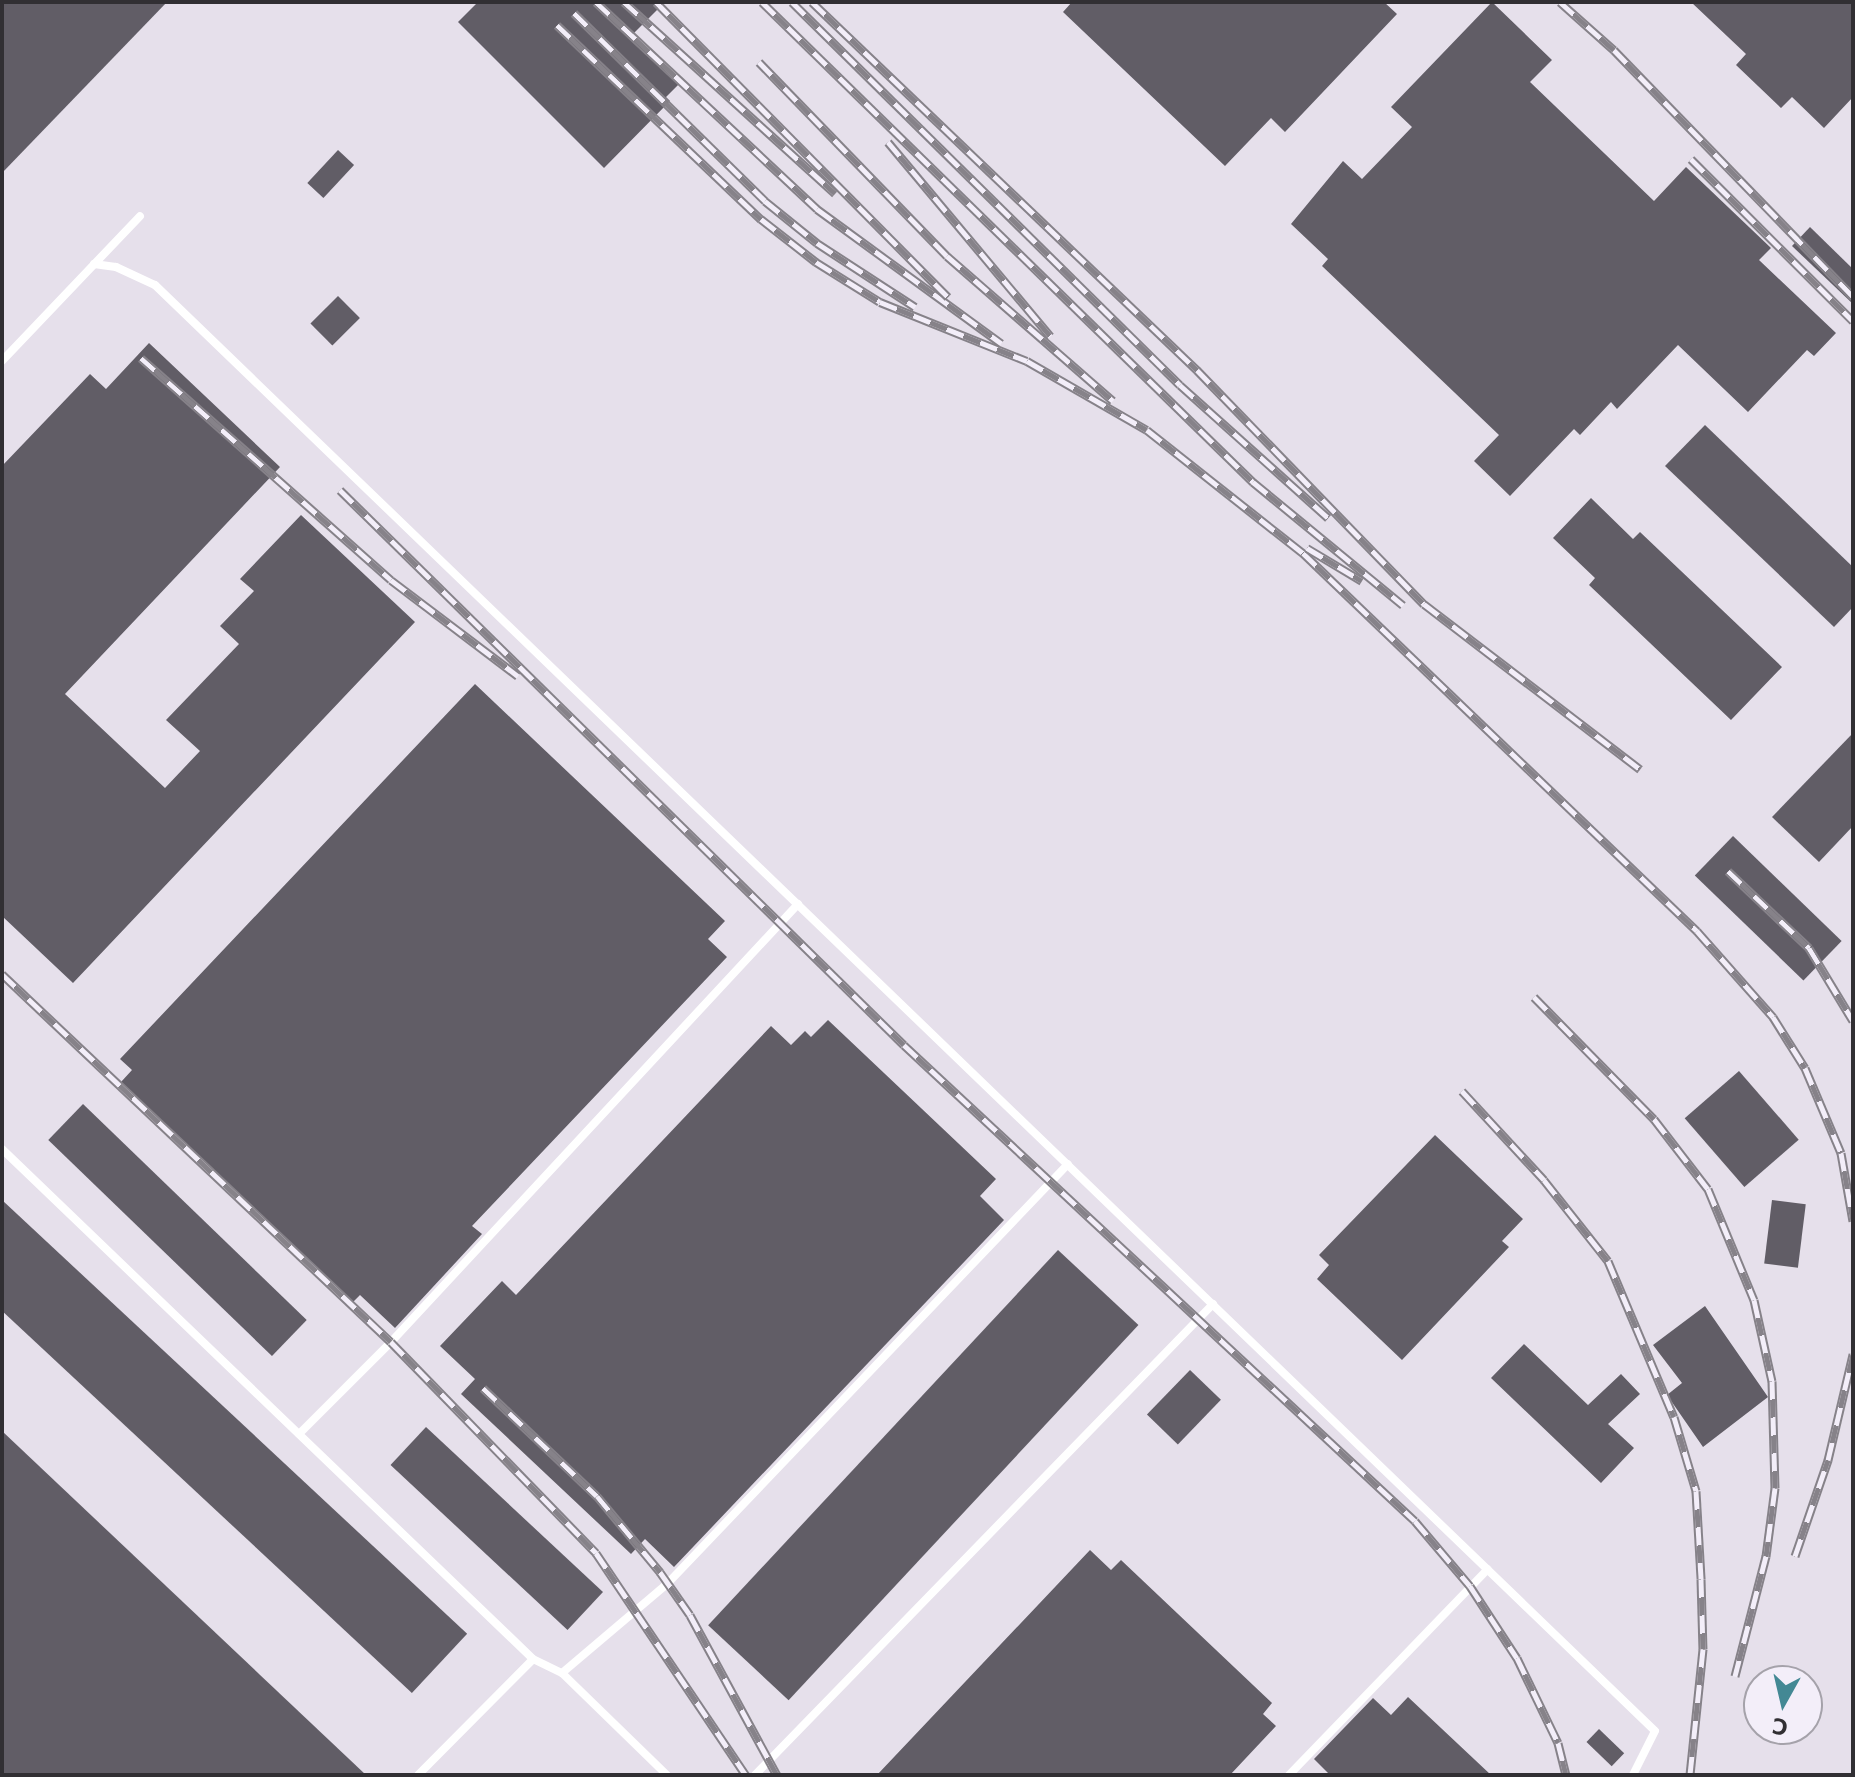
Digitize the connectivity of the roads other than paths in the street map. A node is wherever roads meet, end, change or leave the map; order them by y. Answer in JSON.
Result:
{"nodes":[{"id":1,"x":140,"y":216,"type":"dead end"},
{"id":2,"x":94,"y":264,"type":"junction"},
{"id":3,"x":2,"y":361,"type":"edge"},
{"id":4,"x":798,"y":904,"type":"junction"},
{"id":5,"x":2,"y":1149,"type":"edge"},
{"id":6,"x":1068,"y":1164,"type":"junction"},
{"id":7,"x":1213,"y":1304,"type":"junction"},
{"id":8,"x":299,"y":1434,"type":"junction"},
{"id":9,"x":1488,"y":1569,"type":"junction"},
{"id":10,"x":533,"y":1659,"type":"junction"},
{"id":11,"x":562,"y":1673,"type":"junction"},
{"id":12,"x":418,"y":1775,"type":"edge"},
{"id":13,"x":667,"y":1775,"type":"edge"},
{"id":14,"x":755,"y":1775,"type":"edge"},
{"id":15,"x":1289,"y":1775,"type":"edge"},
{"id":16,"x":1633,"y":1775,"type":"edge"}],
"edges":[{"from":1,"to":2,"type":"lane"},
{"from":2,"to":3,"type":"lane"},
{"from":2,"to":4,"type":"lane"},
{"from":4,"to":6,"type":"lane"},
{"from":4,"to":8,"type":"lane"},
{"from":5,"to":8,"type":"lane"},
{"from":6,"to":7,"type":"lane"},
{"from":6,"to":11,"type":"lane"},
{"from":7,"to":9,"type":"lane"},
{"from":7,"to":14,"type":"lane"},
{"from":8,"to":10,"type":"lane"},
{"from":9,"to":15,"type":"lane"},
{"from":9,"to":16,"type":"lane"},
{"from":10,"to":11,"type":"lane"},
{"from":10,"to":12,"type":"lane"},
{"from":11,"to":13,"type":"lane"}]}
